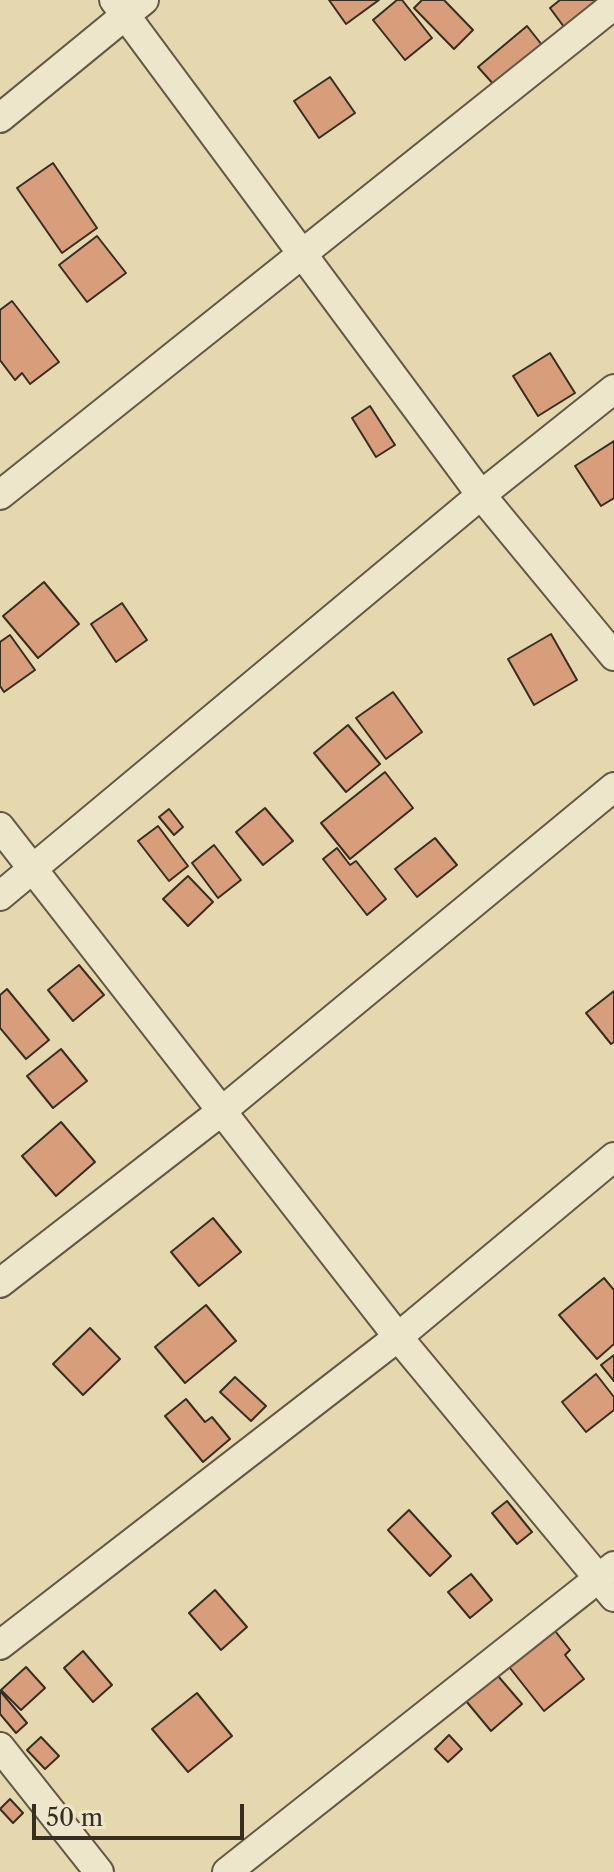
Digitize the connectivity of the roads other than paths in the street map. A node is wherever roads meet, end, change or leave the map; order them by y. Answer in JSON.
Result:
{"nodes":[{"id":1,"x":128,"y":5,"type":"edge"},
{"id":2,"x":614,"y":5,"type":"edge"},
{"id":3,"x":0,"y":118,"type":"edge"},
{"id":4,"x":303,"y":255,"type":"junction"},
{"id":5,"x":614,"y":389,"type":"edge"},
{"id":6,"x":0,"y":495,"type":"edge"},
{"id":7,"x":481,"y":495,"type":"junction"},
{"id":8,"x":614,"y":656,"type":"edge"},
{"id":9,"x":614,"y":787,"type":"edge"},
{"id":10,"x":0,"y":827,"type":"edge"},
{"id":11,"x":33,"y":869,"type":"junction"},
{"id":12,"x":0,"y":896,"type":"edge"},
{"id":13,"x":223,"y":1110,"type":"junction"},
{"id":14,"x":614,"y":1157,"type":"edge"},
{"id":15,"x":0,"y":1283,"type":"edge"},
{"id":16,"x":398,"y":1337,"type":"junction"},
{"id":17,"x":609,"y":1580,"type":"edge"},
{"id":18,"x":0,"y":1645,"type":"edge"},
{"id":19,"x":0,"y":1747,"type":"edge"},
{"id":20,"x":99,"y":1872,"type":"edge"},
{"id":21,"x":227,"y":1872,"type":"edge"}],
"edges":[{"from":1,"to":3,"type":"street"},
{"from":1,"to":4,"type":"street"},
{"from":2,"to":4,"type":"street"},
{"from":4,"to":6,"type":"street"},
{"from":4,"to":7,"type":"street"},
{"from":5,"to":7,"type":"street"},
{"from":7,"to":8,"type":"street"},
{"from":7,"to":11,"type":"street"},
{"from":9,"to":13,"type":"street"},
{"from":10,"to":11,"type":"street"},
{"from":11,"to":12,"type":"street"},
{"from":11,"to":13,"type":"street"},
{"from":13,"to":15,"type":"street"},
{"from":13,"to":16,"type":"street"},
{"from":14,"to":16,"type":"street"},
{"from":16,"to":17,"type":"street"},
{"from":16,"to":18,"type":"street"},
{"from":17,"to":21,"type":"street"},
{"from":19,"to":20,"type":"street"}]}
